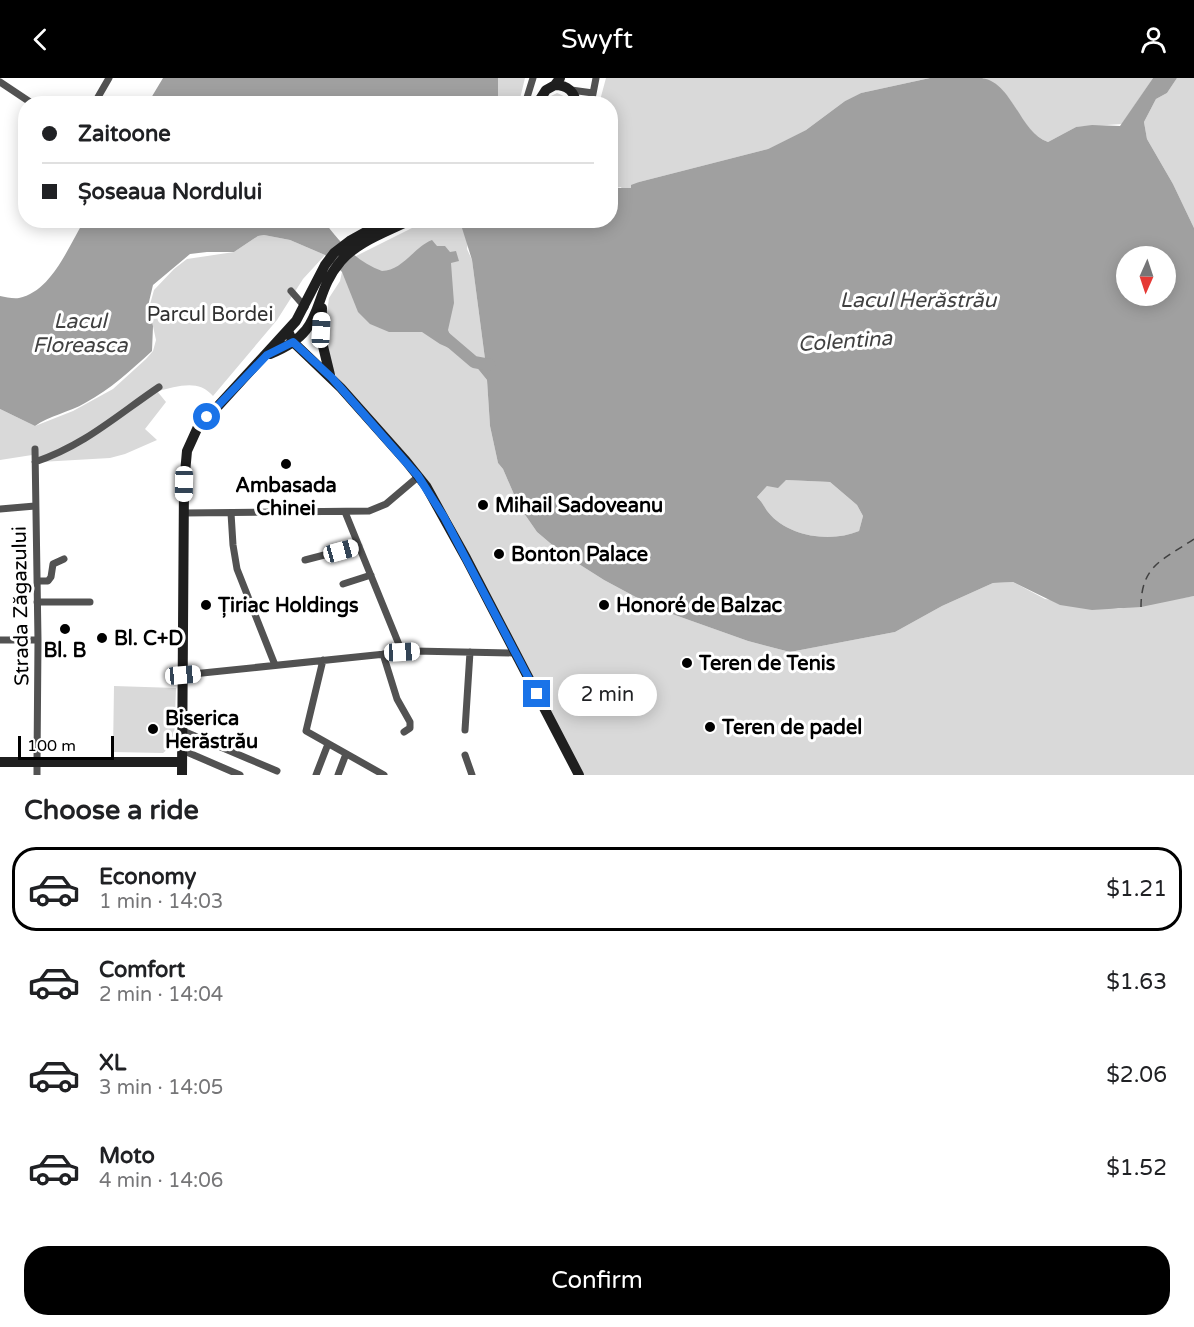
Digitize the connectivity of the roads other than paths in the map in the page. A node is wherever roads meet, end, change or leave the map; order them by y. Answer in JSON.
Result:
{"nodes":[{"id":1,"x":109,"y":78,"type":"edge"},
{"id":2,"x":533,"y":78,"type":"edge"},
{"id":3,"x":596,"y":78,"type":"edge"},
{"id":4,"x":0,"y":82,"type":"edge"},
{"id":5,"x":564,"y":84,"type":"edge"},
{"id":6,"x":593,"y":93,"type":"junction"},
{"id":7,"x":21,"y":96,"type":"edge"},
{"id":8,"x":99,"y":96,"type":"edge"},
{"id":9,"x":527,"y":96,"type":"edge"},
{"id":10,"x":544,"y":96,"type":"edge"},
{"id":11,"x":588,"y":96,"type":"edge"},
{"id":12,"x":592,"y":96,"type":"edge"},
{"id":13,"x":376,"y":228,"type":"edge"},
{"id":14,"x":390,"y":228,"type":"edge"},
{"id":15,"x":360,"y":240,"type":"junction"},
{"id":16,"x":330,"y":268,"type":"junction"},
{"id":17,"x":291,"y":291,"type":"dead end"},
{"id":18,"x":325,"y":291,"type":"junction"},
{"id":19,"x":305,"y":307,"type":"junction"},
{"id":20,"x":288,"y":332,"type":"junction"},
{"id":21,"x":293,"y":342,"type":"junction"},
{"id":22,"x":267,"y":355,"type":"junction"},
{"id":23,"x":332,"y":378,"type":"junction"},
{"id":24,"x":159,"y":387,"type":"dead end"},
{"id":25,"x":35,"y":449,"type":"dead end"},
{"id":26,"x":35,"y":462,"type":"junction"},
{"id":27,"x":418,"y":476,"type":"junction"},
{"id":28,"x":35,"y":506,"type":"junction"},
{"id":29,"x":0,"y":509,"type":"edge"},
{"id":30,"x":345,"y":512,"type":"junction"},
{"id":31,"x":184,"y":513,"type":"junction"},
{"id":32,"x":231,"y":513,"type":"junction"},
{"id":33,"x":358,"y":546,"type":"junction"},
{"id":34,"x":64,"y":559,"type":"dead end"},
{"id":35,"x":305,"y":560,"type":"dead end"},
{"id":36,"x":371,"y":575,"type":"junction"},
{"id":37,"x":37,"y":581,"type":"junction"},
{"id":38,"x":343,"y":584,"type":"dead end"},
{"id":39,"x":37,"y":602,"type":"junction"},
{"id":40,"x":90,"y":602,"type":"dead end"},
{"id":41,"x":0,"y":640,"type":"edge"},
{"id":42,"x":38,"y":640,"type":"junction"},
{"id":43,"x":402,"y":652,"type":"junction"},
{"id":44,"x":470,"y":652,"type":"junction"},
{"id":45,"x":515,"y":653,"type":"junction"},
{"id":46,"x":383,"y":654,"type":"junction"},
{"id":47,"x":323,"y":660,"type":"junction"},
{"id":48,"x":274,"y":665,"type":"junction"},
{"id":49,"x":183,"y":675,"type":"junction"},
{"id":50,"x":183,"y":730,"type":"junction"},
{"id":51,"x":465,"y":730,"type":"dead end"},
{"id":52,"x":404,"y":732,"type":"dead end"},
{"id":53,"x":328,"y":744,"type":"junction"},
{"id":54,"x":182,"y":750,"type":"junction"},
{"id":55,"x":346,"y":754,"type":"junction"},
{"id":56,"x":465,"y":755,"type":"dead end"},
{"id":57,"x":0,"y":762,"type":"edge"},
{"id":58,"x":0,"y":767,"type":"edge"},
{"id":59,"x":37,"y":768,"type":"edge"},
{"id":60,"x":182,"y":768,"type":"edge"},
{"id":61,"x":277,"y":771,"type":"dead end"},
{"id":62,"x":240,"y":775,"type":"edge"},
{"id":63,"x":316,"y":775,"type":"edge"},
{"id":64,"x":338,"y":775,"type":"edge"},
{"id":65,"x":384,"y":775,"type":"edge"},
{"id":66,"x":472,"y":775,"type":"edge"},
{"id":67,"x":579,"y":775,"type":"edge"}],
"edges":[{"from":1,"to":8,"type":"street"},
{"from":2,"to":9,"type":"street"},
{"from":3,"to":6,"type":"street"},
{"from":4,"to":7,"type":"street"},
{"from":5,"to":6,"type":"street"},
{"from":5,"to":10,"type":"main road"},
{"from":6,"to":11,"type":"street"},
{"from":6,"to":12,"type":"street"},
{"from":13,"to":15,"type":"main road"},
{"from":14,"to":15,"type":"main road"},
{"from":15,"to":16,"type":"main road"},
{"from":16,"to":18,"type":"main road"},
{"from":16,"to":19,"type":"main road"},
{"from":17,"to":19,"type":"street"},
{"from":18,"to":21,"type":"main road"},
{"from":18,"to":23,"type":"main road"},
{"from":19,"to":20,"type":"main road"},
{"from":20,"to":21,"type":"main road"},
{"from":20,"to":22,"type":"main road"},
{"from":21,"to":22,"type":"main road"},
{"from":21,"to":23,"type":"main road"},
{"from":22,"to":31,"type":"main road"},
{"from":23,"to":27,"type":"main road"},
{"from":24,"to":26,"type":"street"},
{"from":25,"to":26,"type":"street","name":"Strada Zăgazului"},
{"from":26,"to":28,"type":"street","name":"Strada Zăgazului"},
{"from":27,"to":30,"type":"street"},
{"from":27,"to":45,"type":"main road"},
{"from":28,"to":29,"type":"street"},
{"from":28,"to":37,"type":"street","name":"Strada Zăgazului"},
{"from":30,"to":32,"type":"street"},
{"from":30,"to":33,"type":"street"},
{"from":31,"to":32,"type":"street"},
{"from":31,"to":49,"type":"main road"},
{"from":32,"to":48,"type":"street"},
{"from":33,"to":35,"type":"street"},
{"from":33,"to":36,"type":"street"},
{"from":34,"to":37,"type":"street"},
{"from":36,"to":38,"type":"street"},
{"from":36,"to":43,"type":"street"},
{"from":37,"to":39,"type":"street","name":"Strada Zăgazului"},
{"from":39,"to":40,"type":"street"},
{"from":39,"to":42,"type":"street","name":"Strada Zăgazului"},
{"from":41,"to":42,"type":"street"},
{"from":42,"to":59,"type":"street","name":"Strada Zăgazului"},
{"from":43,"to":44,"type":"street"},
{"from":43,"to":46,"type":"street"},
{"from":44,"to":45,"type":"street"},
{"from":44,"to":51,"type":"street"},
{"from":45,"to":67,"type":"main road"},
{"from":46,"to":47,"type":"street"},
{"from":46,"to":52,"type":"street"},
{"from":47,"to":48,"type":"street"},
{"from":47,"to":53,"type":"street"},
{"from":48,"to":49,"type":"street"},
{"from":49,"to":50,"type":"main road"},
{"from":50,"to":54,"type":"main road"},
{"from":50,"to":61,"type":"street"},
{"from":53,"to":55,"type":"street"},
{"from":53,"to":63,"type":"street"},
{"from":54,"to":60,"type":"main road"},
{"from":54,"to":62,"type":"street"},
{"from":55,"to":64,"type":"street"},
{"from":55,"to":65,"type":"street"},
{"from":56,"to":66,"type":"street"},
{"from":57,"to":59,"type":"main road"},
{"from":58,"to":59,"type":"main road"},
{"from":59,"to":60,"type":"main road"}]}
